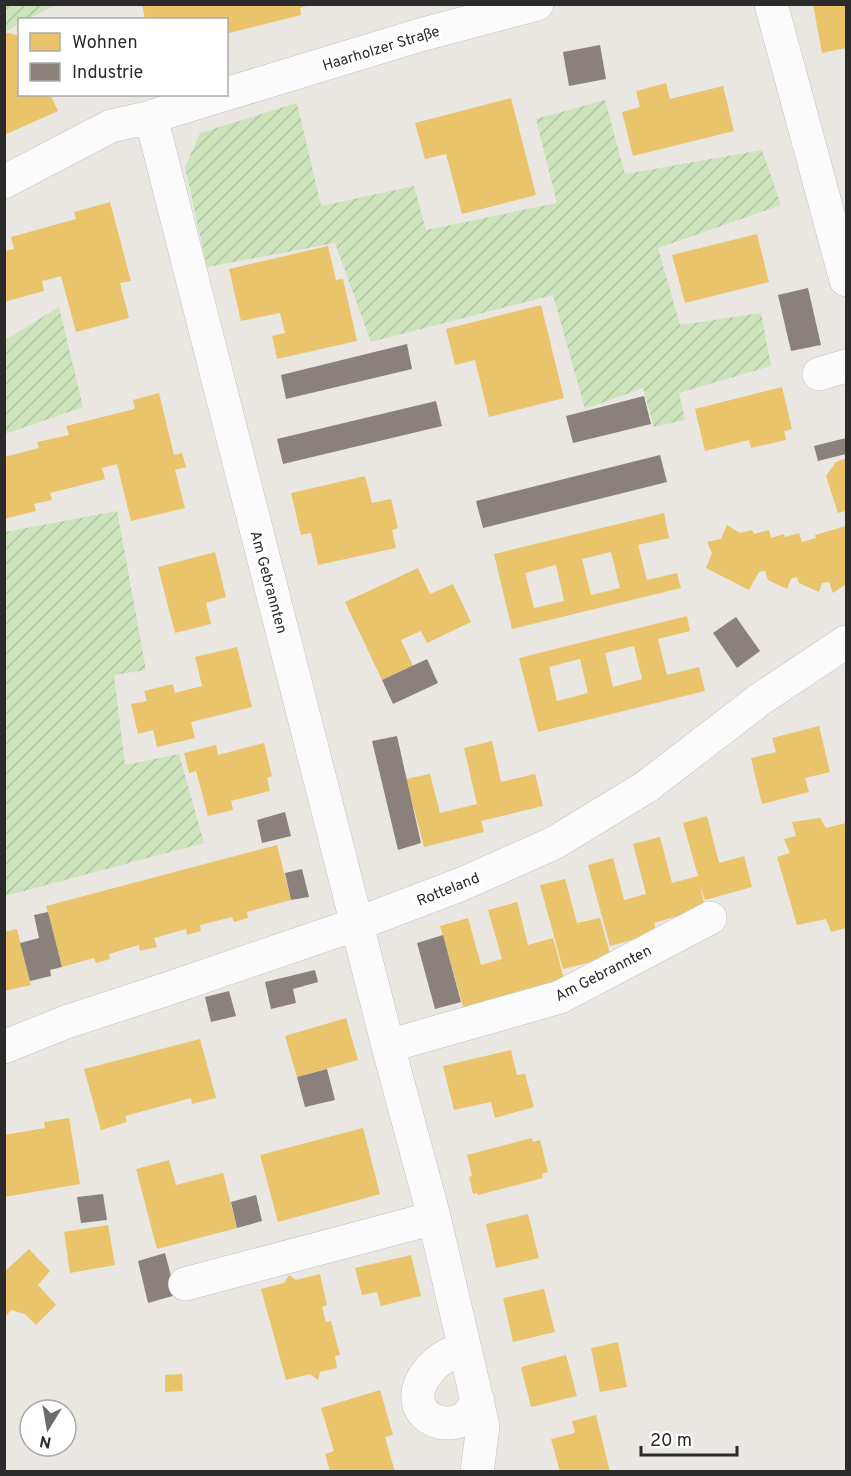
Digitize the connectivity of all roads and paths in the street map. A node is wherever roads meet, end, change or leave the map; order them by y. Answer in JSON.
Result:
{"nodes":[{"id":1,"x":537,"y":4,"type":"edge"},
{"id":2,"x":771,"y":4,"type":"edge"},
{"id":3,"x":228,"y":93,"type":"edge"},
{"id":4,"x":219,"y":96,"type":"edge"},
{"id":5,"x":151,"y":117,"type":"junction"},
{"id":6,"x":4,"y":182,"type":"edge"},
{"id":7,"x":846,"y":280,"type":"edge"},
{"id":8,"x":846,"y":642,"type":"edge"},
{"id":9,"x":710,"y":918,"type":"dead end"},
{"id":10,"x":357,"y":924,"type":"junction"},
{"id":11,"x":4,"y":1047,"type":"edge"},
{"id":12,"x":388,"y":1047,"type":"junction"},
{"id":13,"x":434,"y":1218,"type":"junction"},
{"id":14,"x":185,"y":1284,"type":"dead end"},
{"id":15,"x":466,"y":1351,"type":"junction"},
{"id":16,"x":478,"y":1401,"type":"junction"},
{"id":17,"x":477,"y":1472,"type":"edge"}],
"edges":[{"from":1,"to":3,"type":"street","name":"Haarholzer Straße"},
{"from":2,"to":7,"type":"street"},
{"from":4,"to":5,"type":"street","name":"Haarholzer Straße"},
{"from":5,"to":6,"type":"street","name":"Haarholzer Straße"},
{"from":5,"to":10,"type":"street","name":"Am Gebrannten"},
{"from":8,"to":10,"type":"street","name":"Rotteland"},
{"from":9,"to":12,"type":"street","name":"Am Gebrannten"},
{"from":10,"to":11,"type":"street","name":"Rotteland"},
{"from":10,"to":12,"type":"street","name":"Am Gebrannten"},
{"from":12,"to":13,"type":"street","name":"Am Gebrannten"},
{"from":13,"to":14,"type":"street"},
{"from":13,"to":15,"type":"street","name":"Am Gebrannten"},
{"from":15,"to":16,"type":"street","name":"Am Gebrannten"},
{"from":15,"to":16,"type":"street"},
{"from":16,"to":17,"type":"street","name":"Am Gebrannten"}]}
